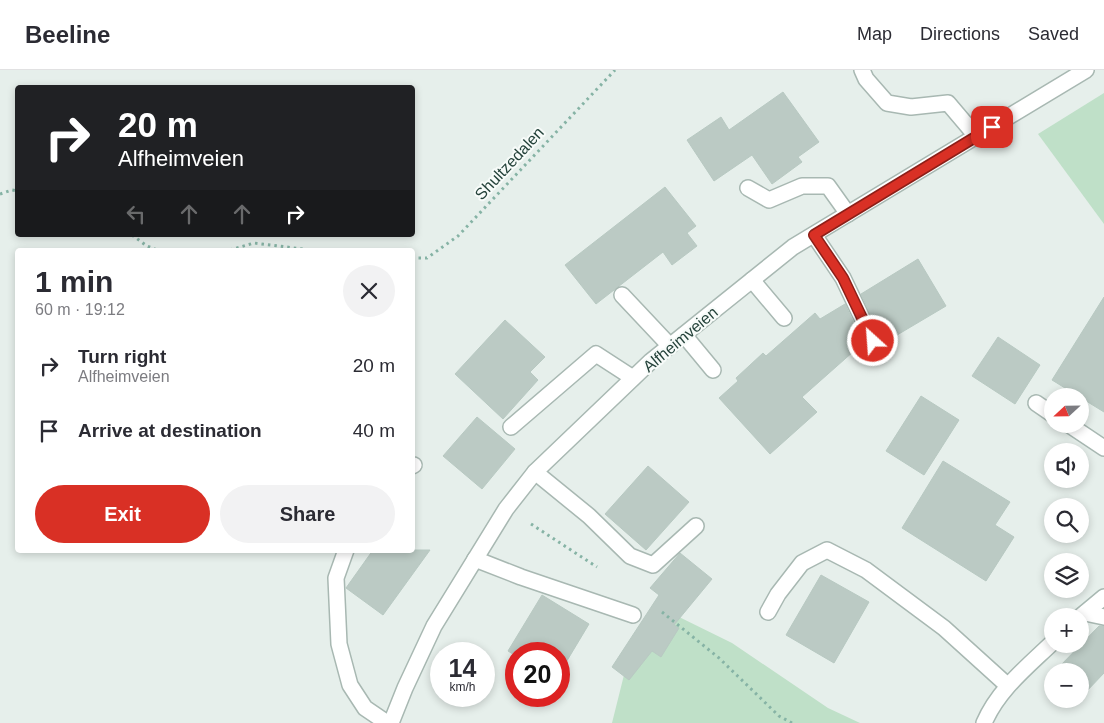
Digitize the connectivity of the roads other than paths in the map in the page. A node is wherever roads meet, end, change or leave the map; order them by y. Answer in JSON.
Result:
{"nodes":[{"id":1,"x":862,"y":70,"type":"edge"},
{"id":2,"x":1086,"y":70,"type":"edge"},
{"id":3,"x":976,"y":136,"type":"junction"},
{"id":4,"x":748,"y":188,"type":"dead end"},
{"id":5,"x":848,"y":214,"type":"junction"},
{"id":6,"x":814,"y":235,"type":"junction"},
{"id":7,"x":752,"y":280,"type":"junction"},
{"id":8,"x":622,"y":295,"type":"dead end"},
{"id":9,"x":784,"y":318,"type":"dead end"},
{"id":10,"x":684,"y":335,"type":"junction"},
{"id":11,"x":873,"y":341,"type":"dead end"},
{"id":12,"x":670,"y":346,"type":"junction"},
{"id":13,"x":713,"y":370,"type":"dead end"},
{"id":14,"x":633,"y":378,"type":"junction"},
{"id":15,"x":1036,"y":403,"type":"dead end"},
{"id":16,"x":1044,"y":408,"type":"edge"},
{"id":17,"x":511,"y":427,"type":"dead end"},
{"id":18,"x":1082,"y":433,"type":"edge"},
{"id":19,"x":1104,"y":448,"type":"edge"},
{"id":20,"x":535,"y":472,"type":"junction"},
{"id":21,"x":696,"y":526,"type":"dead end"},
{"id":22,"x":345,"y":553,"type":"edge"},
{"id":23,"x":475,"y":558,"type":"junction"},
{"id":24,"x":1104,"y":597,"type":"edge"},
{"id":25,"x":1089,"y":609,"type":"edge"},
{"id":26,"x":768,"y":612,"type":"dead end"},
{"id":27,"x":633,"y":615,"type":"dead end"},
{"id":28,"x":1089,"y":616,"type":"edge"},
{"id":29,"x":1104,"y":617,"type":"edge"},
{"id":30,"x":1044,"y":650,"type":"edge"},
{"id":31,"x":1007,"y":685,"type":"junction"},
{"id":32,"x":386,"y":723,"type":"edge"},
{"id":33,"x":392,"y":723,"type":"edge"},
{"id":34,"x":984,"y":723,"type":"edge"}],
"edges":[{"from":1,"to":3,"type":"street"},
{"from":2,"to":3,"type":"street","name":"Alfheimveien"},
{"from":3,"to":5,"type":"street","name":"Alfheimveien"},
{"from":4,"to":5,"type":"street"},
{"from":5,"to":6,"type":"street","name":"Alfheimveien"},
{"from":6,"to":7,"type":"street","name":"Alfheimveien"},
{"from":6,"to":11,"type":"street"},
{"from":7,"to":9,"type":"street"},
{"from":7,"to":10,"type":"street","name":"Alfheimveien"},
{"from":8,"to":12,"type":"street"},
{"from":10,"to":12,"type":"street","name":"Alfheimveien"},
{"from":10,"to":13,"type":"street"},
{"from":12,"to":14,"type":"street","name":"Alfheimveien"},
{"from":14,"to":17,"type":"street"},
{"from":14,"to":20,"type":"street","name":"Alfheimveien"},
{"from":15,"to":16,"type":"street"},
{"from":18,"to":19,"type":"street"},
{"from":20,"to":21,"type":"street"},
{"from":20,"to":23,"type":"street","name":"Alfheimveien"},
{"from":22,"to":32,"type":"street"},
{"from":23,"to":27,"type":"street"},
{"from":23,"to":33,"type":"street","name":"Alfheimveien"},
{"from":24,"to":25,"type":"street"},
{"from":26,"to":31,"type":"street"},
{"from":28,"to":29,"type":"street"},
{"from":30,"to":31,"type":"street"},
{"from":31,"to":34,"type":"street"}]}
